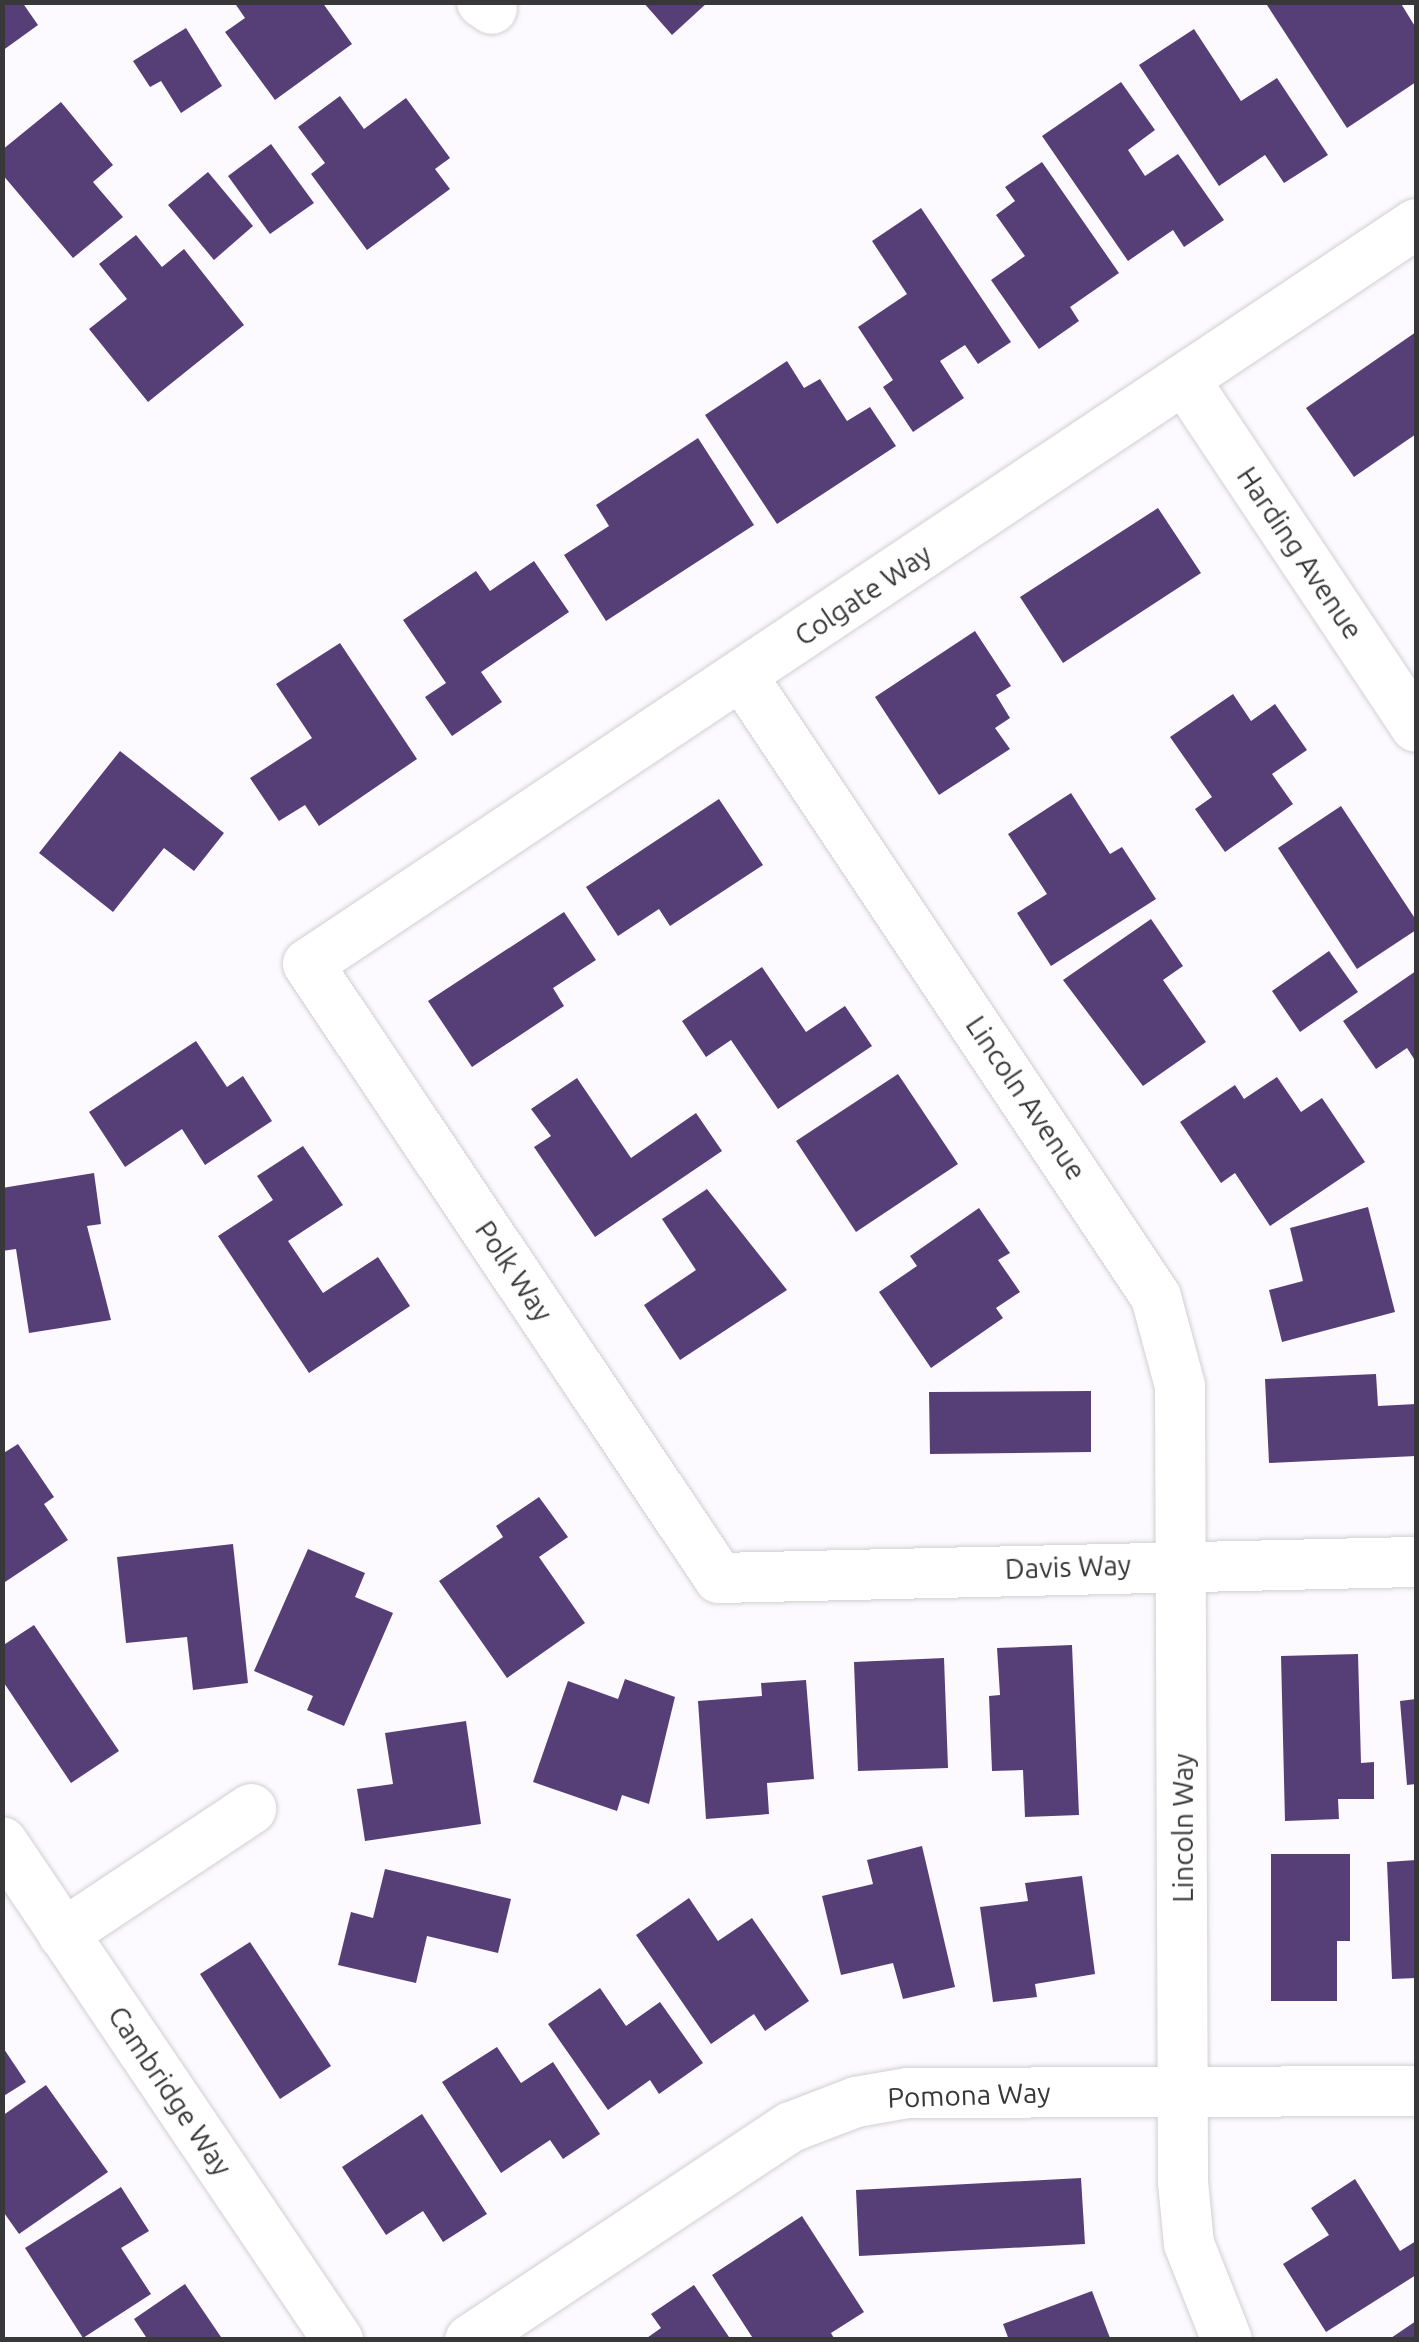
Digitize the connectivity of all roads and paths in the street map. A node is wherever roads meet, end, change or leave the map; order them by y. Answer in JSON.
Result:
{"nodes":[{"id":1,"x":1416,"y":224,"type":"edge"},
{"id":2,"x":1184,"y":378,"type":"junction"},
{"id":3,"x":742,"y":676,"type":"junction"},
{"id":4,"x":1416,"y":727,"type":"edge"},
{"id":5,"x":308,"y":964,"type":"joint"},
{"id":6,"x":1416,"y":1562,"type":"edge"},
{"id":7,"x":1182,"y":1564,"type":"junction"},
{"id":8,"x":719,"y":1578,"type":"joint"},
{"id":9,"x":252,"y":1809,"type":"dead end"},
{"id":10,"x":2,"y":1842,"type":"edge"},
{"id":11,"x":64,"y":1934,"type":"junction"},
{"id":12,"x":1184,"y":2091,"type":"junction"},
{"id":13,"x":1416,"y":2091,"type":"edge"},
{"id":14,"x":338,"y":2340,"type":"edge"},
{"id":15,"x":470,"y":2340,"type":"edge"},
{"id":16,"x":1228,"y":2340,"type":"edge"}],
"edges":[{"from":1,"to":2,"type":"street","name":"Colgate Way"},
{"from":2,"to":3,"type":"street","name":"Colgate Way"},
{"from":2,"to":4,"type":"street","name":"Harding Avenue"},
{"from":3,"to":5,"type":"street","name":"Colgate Way"},
{"from":3,"to":7,"type":"street","name":"Lincoln Avenue"},
{"from":5,"to":8,"type":"street","name":"Polk Way"},
{"from":6,"to":7,"type":"street","name":"Davis Way"},
{"from":7,"to":8,"type":"street","name":"Davis Way"},
{"from":7,"to":12,"type":"street","name":"Lincoln Way"},
{"from":9,"to":11,"type":"street"},
{"from":10,"to":11,"type":"street","name":"Cambridge Way"},
{"from":11,"to":14,"type":"street","name":"Cambridge Way"},
{"from":12,"to":13,"type":"street","name":"Pomona Way"},
{"from":12,"to":15,"type":"street","name":"Pomona Way"},
{"from":12,"to":16,"type":"street"}]}
